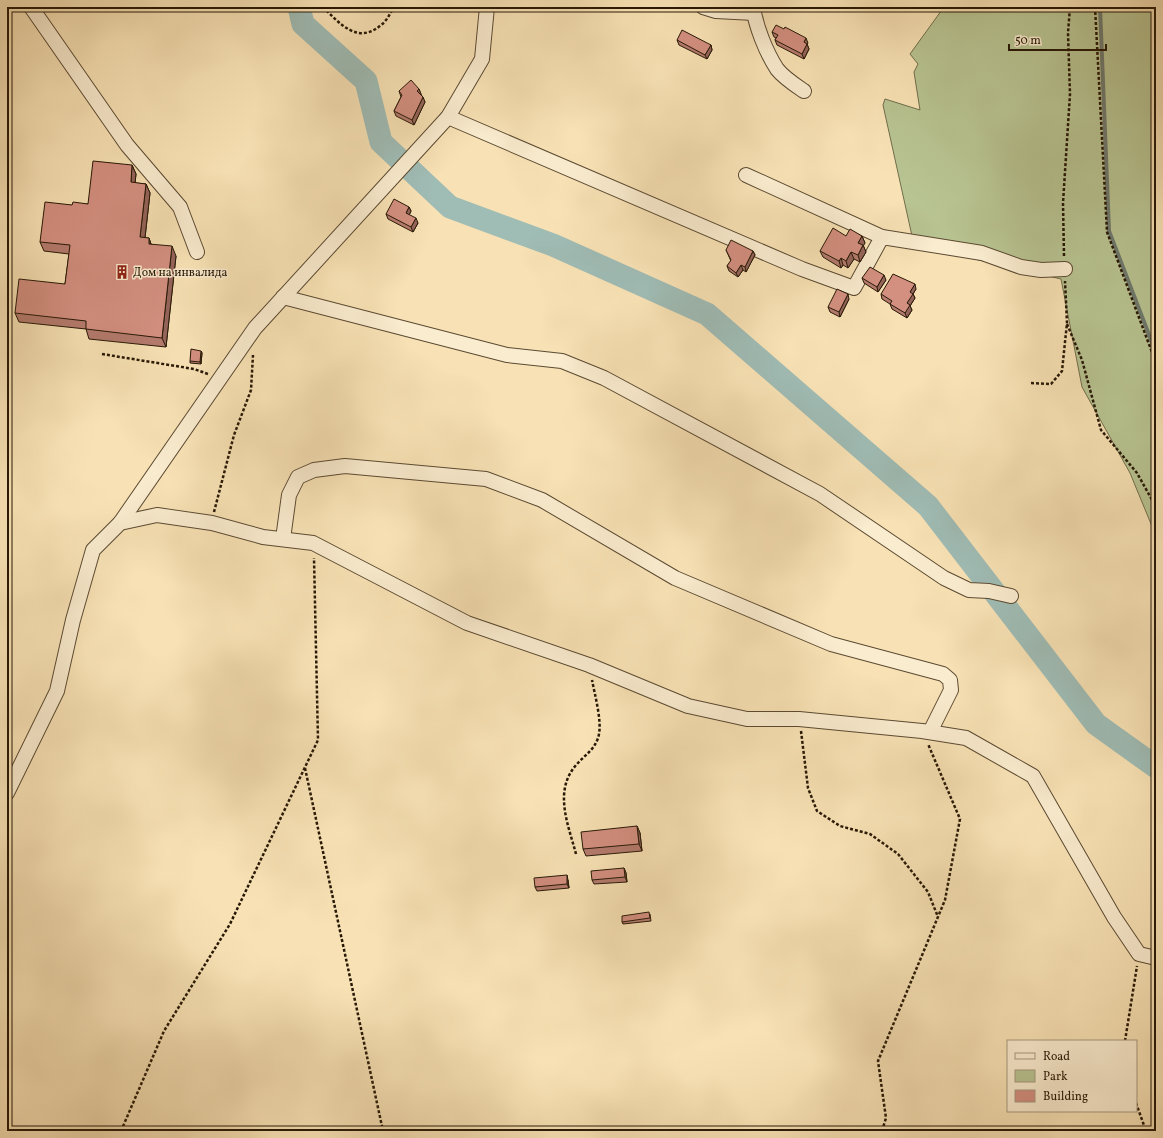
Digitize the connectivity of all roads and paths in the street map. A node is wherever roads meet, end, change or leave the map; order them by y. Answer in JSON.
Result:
{"nodes":[{"id":1,"x":31,"y":7,"type":"edge"},
{"id":2,"x":323,"y":7,"type":"edge"},
{"id":3,"x":394,"y":7,"type":"edge"},
{"id":4,"x":488,"y":7,"type":"edge"},
{"id":5,"x":703,"y":7,"type":"edge"},
{"id":6,"x":1070,"y":7,"type":"edge"},
{"id":7,"x":1095,"y":7,"type":"edge"},
{"id":8,"x":754,"y":10,"type":"edge"},
{"id":9,"x":804,"y":90,"type":"dead end"},
{"id":10,"x":448,"y":117,"type":"junction"},
{"id":11,"x":746,"y":175,"type":"dead end"},
{"id":12,"x":882,"y":237,"type":"junction"},
{"id":13,"x":197,"y":252,"type":"dead end"},
{"id":14,"x":1065,"y":269,"type":"junction"},
{"id":15,"x":283,"y":297,"type":"junction"},
{"id":16,"x":1067,"y":323,"type":"junction"},
{"id":17,"x":253,"y":350,"type":"dead end"},
{"id":18,"x":102,"y":354,"type":"dead end"},
{"id":19,"x":1156,"y":363,"type":"edge"},
{"id":20,"x":220,"y":377,"type":"junction"},
{"id":21,"x":1030,"y":383,"type":"dead end"},
{"id":22,"x":1156,"y":507,"type":"edge"},
{"id":23,"x":120,"y":523,"type":"junction"},
{"id":24,"x":212,"y":523,"type":"junction"},
{"id":25,"x":283,"y":539,"type":"junction"},
{"id":26,"x":313,"y":543,"type":"junction"},
{"id":27,"x":1011,"y":596,"type":"dead end"},
{"id":28,"x":589,"y":665,"type":"junction"},
{"id":29,"x":799,"y":719,"type":"junction"},
{"id":30,"x":926,"y":731,"type":"junction"},
{"id":31,"x":305,"y":767,"type":"junction"},
{"id":32,"x":7,"y":793,"type":"edge"},
{"id":33,"x":576,"y":854,"type":"dead end"},
{"id":34,"x":938,"y":917,"type":"junction"},
{"id":35,"x":1139,"y":954,"type":"junction"},
{"id":36,"x":1156,"y":958,"type":"edge"},
{"id":37,"x":1125,"y":1040,"type":"edge"},
{"id":38,"x":1137,"y":1106,"type":"edge"},
{"id":39,"x":121,"y":1131,"type":"edge"},
{"id":40,"x":383,"y":1131,"type":"edge"},
{"id":41,"x":882,"y":1131,"type":"edge"},
{"id":42,"x":1146,"y":1131,"type":"edge"}],
"edges":[{"from":1,"to":13,"type":"street"},
{"from":2,"to":3,"type":"path"},
{"from":4,"to":10,"type":"street"},
{"from":5,"to":8,"type":"street"},
{"from":6,"to":14,"type":"path"},
{"from":7,"to":19,"type":"path"},
{"from":8,"to":9,"type":"street"},
{"from":10,"to":12,"type":"street"},
{"from":10,"to":15,"type":"street"},
{"from":11,"to":12,"type":"street"},
{"from":12,"to":14,"type":"street"},
{"from":14,"to":16,"type":"path"},
{"from":15,"to":20,"type":"street"},
{"from":15,"to":27,"type":"street"},
{"from":16,"to":21,"type":"path"},
{"from":16,"to":22,"type":"path"},
{"from":17,"to":24,"type":"path"},
{"from":18,"to":20,"type":"path"},
{"from":20,"to":23,"type":"street"},
{"from":23,"to":24,"type":"street"},
{"from":23,"to":32,"type":"street"},
{"from":24,"to":25,"type":"street"},
{"from":25,"to":26,"type":"street"},
{"from":25,"to":30,"type":"street"},
{"from":26,"to":28,"type":"street"},
{"from":26,"to":31,"type":"path"},
{"from":28,"to":29,"type":"street"},
{"from":28,"to":33,"type":"path"},
{"from":29,"to":30,"type":"street"},
{"from":29,"to":34,"type":"path"},
{"from":30,"to":34,"type":"path"},
{"from":30,"to":35,"type":"street"},
{"from":31,"to":39,"type":"path"},
{"from":31,"to":40,"type":"path"},
{"from":34,"to":41,"type":"path"},
{"from":35,"to":36,"type":"street"},
{"from":35,"to":37,"type":"path"},
{"from":38,"to":42,"type":"path"}]}
